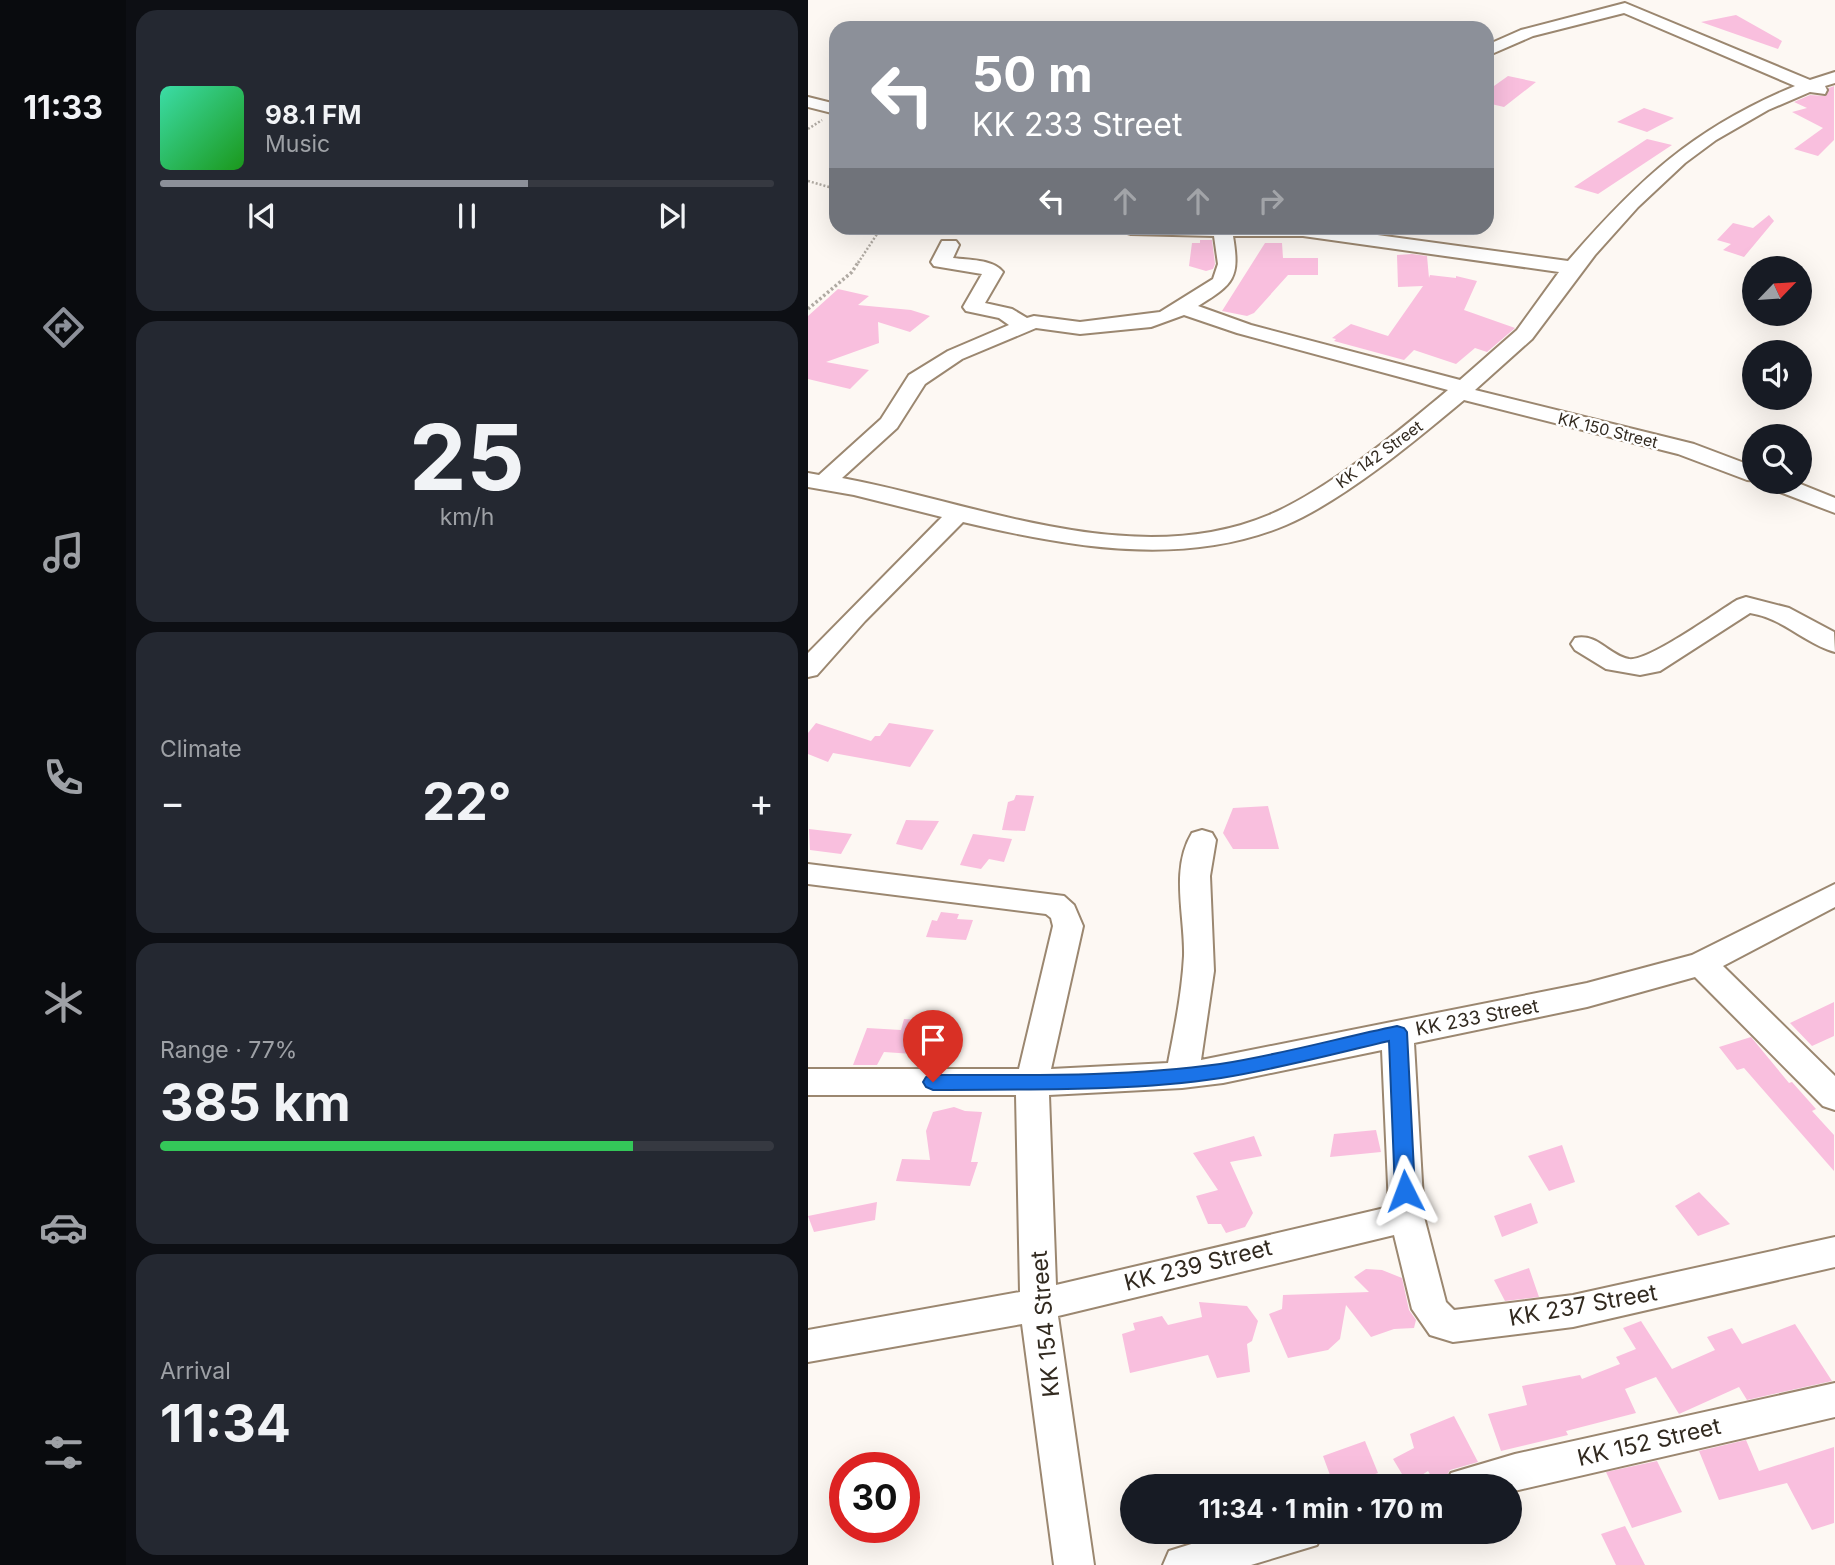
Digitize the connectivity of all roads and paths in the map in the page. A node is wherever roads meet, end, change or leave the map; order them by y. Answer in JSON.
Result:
{"nodes":[{"id":1,"x":1624,"y":4,"type":"edge"},
{"id":2,"x":1494,"y":48,"type":"edge"},
{"id":3,"x":1835,"y":77,"type":"edge"},
{"id":4,"x":1808,"y":86,"type":"junction"},
{"id":5,"x":1835,"y":96,"type":"edge"},
{"id":6,"x":808,"y":102,"type":"edge"},
{"id":7,"x":829,"y":107,"type":"edge"},
{"id":8,"x":808,"y":181,"type":"edge"},
{"id":9,"x":829,"y":187,"type":"edge"},
{"id":10,"x":876,"y":235,"type":"edge"},
{"id":11,"x":1223,"y":235,"type":"edge"},
{"id":12,"x":1345,"y":235,"type":"edge"},
{"id":13,"x":949,"y":245,"type":"dead end"},
{"id":14,"x":1573,"y":268,"type":"junction"},
{"id":15,"x":1182,"y":307,"type":"junction"},
{"id":16,"x":808,"y":309,"type":"edge"},
{"id":17,"x":1024,"y":325,"type":"junction"},
{"id":18,"x":1462,"y":390,"type":"junction"},
{"id":19,"x":1742,"y":470,"type":"edge"},
{"id":20,"x":816,"y":481,"type":"edge"},
{"id":21,"x":1805,"y":494,"type":"edge"},
{"id":22,"x":1835,"y":506,"type":"edge"},
{"id":23,"x":959,"y":513,"type":"junction"},
{"id":24,"x":1584,"y":644,"type":"dead end"},
{"id":25,"x":1835,"y":644,"type":"edge"},
{"id":26,"x":808,"y":670,"type":"edge"},
{"id":27,"x":1202,"y":840,"type":"dead end"},
{"id":28,"x":808,"y":874,"type":"edge"},
{"id":29,"x":1835,"y":894,"type":"edge"},
{"id":30,"x":1701,"y":964,"type":"junction"},
{"id":31,"x":1397,"y":1032,"type":"junction"},
{"id":32,"x":1182,"y":1075,"type":"junction"},
{"id":33,"x":808,"y":1082,"type":"edge"},
{"id":34,"x":1032,"y":1082,"type":"junction"},
{"id":35,"x":1835,"y":1097,"type":"edge"},
{"id":36,"x":1407,"y":1217,"type":"junction"},
{"id":37,"x":1835,"y":1252,"type":"edge"},
{"id":38,"x":1038,"y":1305,"type":"junction"},
{"id":39,"x":808,"y":1346,"type":"edge"},
{"id":40,"x":1835,"y":1400,"type":"edge"},
{"id":41,"x":1507,"y":1474,"type":"edge"},
{"id":42,"x":1257,"y":1544,"type":"edge"},
{"id":43,"x":1074,"y":1565,"type":"edge"},
{"id":44,"x":1183,"y":1565,"type":"edge"}],
"edges":[{"from":1,"to":2,"type":"street"},
{"from":1,"to":4,"type":"street"},
{"from":3,"to":4,"type":"street","name":"KK 142 Street"},
{"from":4,"to":5,"type":"street"},
{"from":4,"to":14,"type":"street","name":"KK 142 Street"},
{"from":6,"to":7,"type":"street"},
{"from":8,"to":9,"type":"path"},
{"from":10,"to":16,"type":"path"},
{"from":11,"to":15,"type":"street"},
{"from":12,"to":14,"type":"street"},
{"from":13,"to":17,"type":"street"},
{"from":14,"to":18,"type":"street","name":"KK 142 Street"},
{"from":15,"to":17,"type":"street"},
{"from":15,"to":18,"type":"street","name":"KK 150 Street"},
{"from":17,"to":20,"type":"street"},
{"from":18,"to":19,"type":"street","name":"KK 150 Street"},
{"from":18,"to":23,"type":"street","name":"KK 142 Street"},
{"from":20,"to":23,"type":"street","name":"KK 142 Street"},
{"from":21,"to":22,"type":"street"},
{"from":23,"to":26,"type":"street"},
{"from":24,"to":25,"type":"street"},
{"from":27,"to":32,"type":"street"},
{"from":28,"to":34,"type":"street","name":"KK 154 Street"},
{"from":29,"to":30,"type":"street","name":"KK 233 Street"},
{"from":30,"to":31,"type":"street","name":"KK 233 Street"},
{"from":30,"to":35,"type":"street"},
{"from":31,"to":32,"type":"street","name":"KK 233 Street"},
{"from":31,"to":36,"type":"street"},
{"from":32,"to":34,"type":"street","name":"KK 233 Street"},
{"from":33,"to":34,"type":"street","name":"KK 233 Street"},
{"from":34,"to":38,"type":"street","name":"KK 154 Street"},
{"from":36,"to":37,"type":"street","name":"KK 237 Street"},
{"from":36,"to":38,"type":"street","name":"KK 239 Street"},
{"from":38,"to":39,"type":"street","name":"KK 239 Street"},
{"from":38,"to":43,"type":"street","name":"KK 154 Street"},
{"from":40,"to":41,"type":"street","name":"KK 152 Street"},
{"from":42,"to":44,"type":"street"}]}
